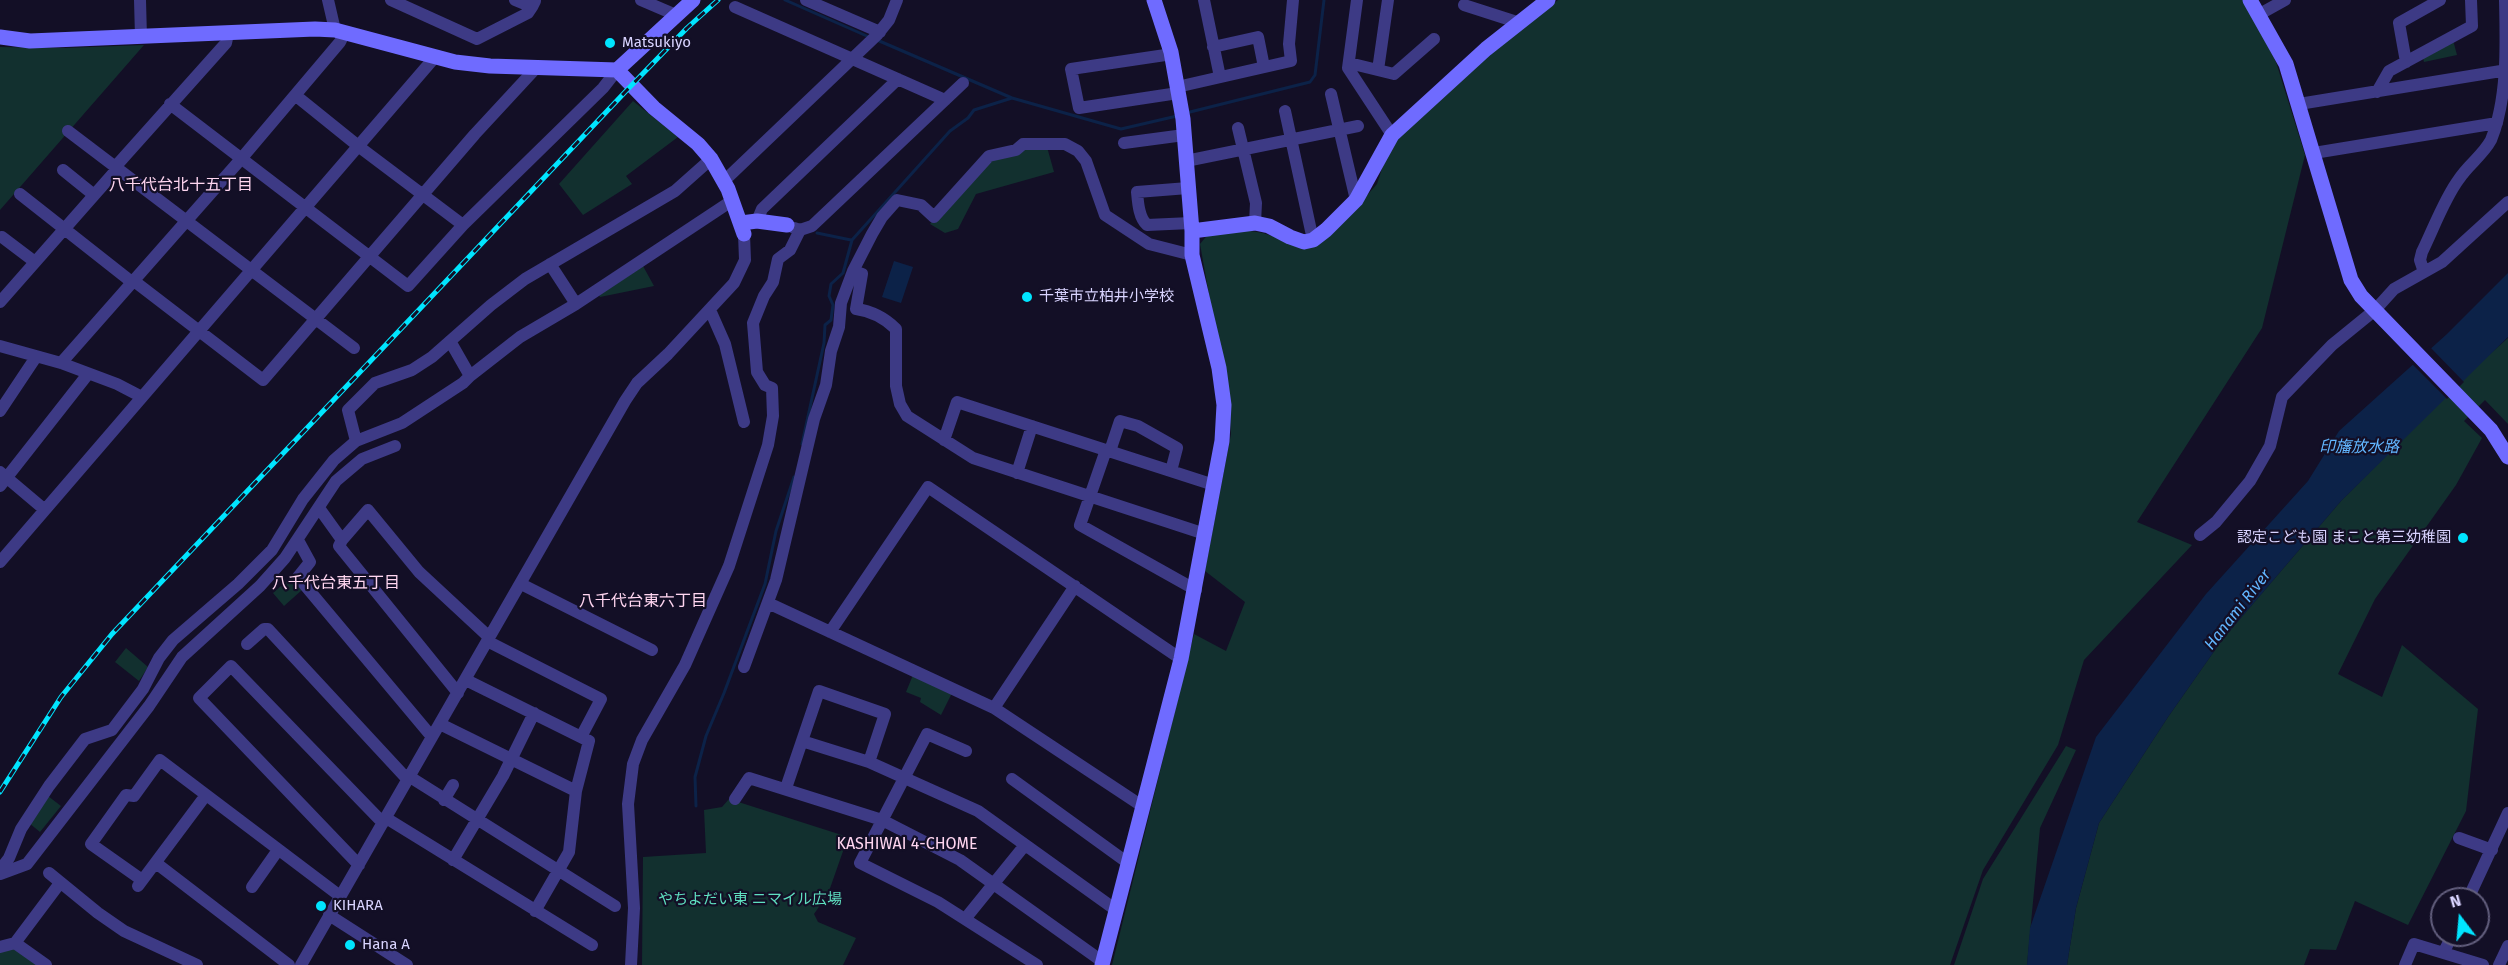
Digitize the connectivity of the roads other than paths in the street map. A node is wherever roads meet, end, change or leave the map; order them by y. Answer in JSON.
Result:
{"nodes":[{"id":1,"x":140,"y":0,"type":"edge"},
{"id":2,"x":328,"y":0,"type":"edge"},
{"id":3,"x":391,"y":0,"type":"edge"},
{"id":4,"x":514,"y":0,"type":"edge"},
{"id":5,"x":641,"y":0,"type":"edge"},
{"id":6,"x":693,"y":0,"type":"edge"},
{"id":7,"x":806,"y":0,"type":"edge"},
{"id":8,"x":897,"y":0,"type":"edge"},
{"id":9,"x":1154,"y":0,"type":"edge"},
{"id":10,"x":1204,"y":0,"type":"edge"},
{"id":11,"x":1293,"y":0,"type":"edge"},
{"id":12,"x":1357,"y":0,"type":"edge"},
{"id":13,"x":1388,"y":0,"type":"edge"},
{"id":14,"x":1548,"y":0,"type":"edge"},
{"id":15,"x":2250,"y":0,"type":"edge"},
{"id":16,"x":2285,"y":0,"type":"edge"},
{"id":17,"x":2440,"y":0,"type":"edge"},
{"id":18,"x":2471,"y":0,"type":"edge"},
{"id":19,"x":2505,"y":0,"type":"edge"},
{"id":20,"x":534,"y":4,"type":"edge"},
{"id":21,"x":1464,"y":5,"type":"dead end"},
{"id":22,"x":735,"y":7,"type":"dead end"},
{"id":23,"x":676,"y":15,"type":"junction"},
{"id":24,"x":2258,"y":15,"type":"junction"},
{"id":25,"x":1520,"y":23,"type":"junction"},
{"id":26,"x":340,"y":31,"type":"junction"},
{"id":27,"x":228,"y":34,"type":"junction"},
{"id":28,"x":0,"y":37,"type":"edge"},
{"id":29,"x":141,"y":37,"type":"junction"},
{"id":30,"x":875,"y":37,"type":"junction"},
{"id":31,"x":1434,"y":39,"type":"dead end"},
{"id":32,"x":1213,"y":47,"type":"junction"},
{"id":33,"x":1172,"y":54,"type":"junction"},
{"id":34,"x":435,"y":57,"type":"junction"},
{"id":35,"x":852,"y":59,"type":"junction"},
{"id":36,"x":2406,"y":62,"type":"junction"},
{"id":37,"x":1348,"y":63,"type":"junction"},
{"id":38,"x":537,"y":67,"type":"junction"},
{"id":39,"x":1264,"y":67,"type":"junction"},
{"id":40,"x":617,"y":70,"type":"junction"},
{"id":41,"x":1378,"y":70,"type":"junction"},
{"id":42,"x":2507,"y":70,"type":"edge"},
{"id":43,"x":1220,"y":77,"type":"junction"},
{"id":44,"x":898,"y":79,"type":"junction"},
{"id":45,"x":963,"y":83,"type":"dead end"},
{"id":46,"x":1178,"y":90,"type":"junction"},
{"id":47,"x":2377,"y":92,"type":"junction"},
{"id":48,"x":1331,"y":94,"type":"dead end"},
{"id":49,"x":295,"y":95,"type":"junction"},
{"id":50,"x":945,"y":100,"type":"junction"},
{"id":51,"x":171,"y":104,"type":"junction"},
{"id":52,"x":2299,"y":104,"type":"junction"},
{"id":53,"x":1285,"y":111,"type":"dead end"},
{"id":54,"x":2497,"y":123,"type":"junction"},
{"id":55,"x":1358,"y":126,"type":"dead end"},
{"id":56,"x":1238,"y":128,"type":"dead end"},
{"id":57,"x":68,"y":130,"type":"dead end"},
{"id":58,"x":1339,"y":130,"type":"junction"},
{"id":59,"x":1184,"y":135,"type":"junction"},
{"id":60,"x":1392,"y":135,"type":"junction"},
{"id":61,"x":1291,"y":140,"type":"junction"},
{"id":62,"x":1124,"y":143,"type":"dead end"},
{"id":63,"x":359,"y":147,"type":"junction"},
{"id":64,"x":1243,"y":149,"type":"junction"},
{"id":65,"x":2314,"y":153,"type":"junction"},
{"id":66,"x":241,"y":159,"type":"junction"},
{"id":67,"x":711,"y":159,"type":"junction"},
{"id":68,"x":1186,"y":161,"type":"junction"},
{"id":69,"x":117,"y":167,"type":"junction"},
{"id":70,"x":63,"y":170,"type":"dead end"},
{"id":71,"x":724,"y":181,"type":"junction"},
{"id":72,"x":1188,"y":188,"type":"junction"},
{"id":73,"x":20,"y":194,"type":"dead end"},
{"id":74,"x":94,"y":195,"type":"junction"},
{"id":75,"x":423,"y":195,"type":"junction"},
{"id":76,"x":733,"y":200,"type":"junction"},
{"id":77,"x":1356,"y":200,"type":"junction"},
{"id":78,"x":2508,"y":202,"type":"edge"},
{"id":79,"x":305,"y":208,"type":"junction"},
{"id":80,"x":187,"y":220,"type":"junction"},
{"id":81,"x":1255,"y":223,"type":"junction"},
{"id":82,"x":463,"y":225,"type":"junction"},
{"id":83,"x":747,"y":226,"type":"junction"},
{"id":84,"x":793,"y":227,"type":"junction"},
{"id":85,"x":1192,"y":227,"type":"junction"},
{"id":86,"x":64,"y":229,"type":"junction"},
{"id":87,"x":2,"y":237,"type":"dead end"},
{"id":88,"x":1313,"y":240,"type":"junction"},
{"id":89,"x":1192,"y":255,"type":"junction"},
{"id":90,"x":370,"y":256,"type":"junction"},
{"id":91,"x":35,"y":262,"type":"junction"},
{"id":92,"x":550,"y":264,"type":"junction"},
{"id":93,"x":252,"y":269,"type":"junction"},
{"id":94,"x":853,"y":271,"type":"junction"},
{"id":95,"x":2424,"y":272,"type":"junction"},
{"id":96,"x":134,"y":282,"type":"junction"},
{"id":97,"x":3,"y":293,"type":"edge"},
{"id":98,"x":576,"y":304,"type":"junction"},
{"id":99,"x":710,"y":310,"type":"junction"},
{"id":100,"x":2380,"y":315,"type":"junction"},
{"id":101,"x":317,"y":319,"type":"junction"},
{"id":102,"x":199,"y":331,"type":"junction"},
{"id":103,"x":450,"y":341,"type":"junction"},
{"id":104,"x":0,"y":346,"type":"edge"},
{"id":105,"x":354,"y":348,"type":"dead end"},
{"id":106,"x":36,"y":357,"type":"junction"},
{"id":107,"x":61,"y":363,"type":"junction"},
{"id":108,"x":88,"y":374,"type":"junction"},
{"id":109,"x":470,"y":376,"type":"junction"},
{"id":110,"x":142,"y":397,"type":"junction"},
{"id":111,"x":0,"y":411,"type":"edge"},
{"id":112,"x":744,"y":422,"type":"dead end"},
{"id":113,"x":1032,"y":426,"type":"junction"},
{"id":114,"x":944,"y":440,"type":"junction"},
{"id":115,"x":356,"y":441,"type":"junction"},
{"id":116,"x":396,"y":446,"type":"dead end"},
{"id":117,"x":1108,"y":451,"type":"junction"},
{"id":118,"x":2508,"y":457,"type":"edge"},
{"id":119,"x":1172,"y":471,"type":"junction"},
{"id":120,"x":1017,"y":473,"type":"junction"},
{"id":121,"x":3,"y":478,"type":"edge"},
{"id":122,"x":1215,"y":485,"type":"junction"},
{"id":123,"x":1090,"y":496,"type":"junction"},
{"id":124,"x":319,"y":508,"type":"junction"},
{"id":125,"x":45,"y":510,"type":"junction"},
{"id":126,"x":1206,"y":534,"type":"junction"},
{"id":127,"x":2200,"y":535,"type":"dead end"},
{"id":128,"x":298,"y":540,"type":"junction"},
{"id":129,"x":342,"y":540,"type":"junction"},
{"id":130,"x":0,"y":562,"type":"edge"},
{"id":131,"x":521,"y":584,"type":"junction"},
{"id":132,"x":1075,"y":586,"type":"junction"},
{"id":133,"x":1196,"y":590,"type":"junction"},
{"id":134,"x":768,"y":603,"type":"junction"},
{"id":135,"x":830,"y":632,"type":"junction"},
{"id":136,"x":488,"y":639,"type":"junction"},
{"id":137,"x":247,"y":644,"type":"dead end"},
{"id":138,"x":652,"y":650,"type":"dead end"},
{"id":139,"x":1181,"y":658,"type":"junction"},
{"id":140,"x":744,"y":667,"type":"dead end"},
{"id":141,"x":466,"y":680,"type":"junction"},
{"id":142,"x":458,"y":693,"type":"junction"},
{"id":143,"x":994,"y":708,"type":"junction"},
{"id":144,"x":534,"y":713,"type":"junction"},
{"id":145,"x":440,"y":724,"type":"junction"},
{"id":146,"x":432,"y":737,"type":"junction"},
{"id":147,"x":581,"y":737,"type":"junction"},
{"id":148,"x":802,"y":741,"type":"junction"},
{"id":149,"x":966,"y":751,"type":"dead end"},
{"id":150,"x":511,"y":758,"type":"junction"},
{"id":151,"x":869,"y":762,"type":"junction"},
{"id":152,"x":905,"y":777,"type":"junction"},
{"id":153,"x":409,"y":779,"type":"junction"},
{"id":154,"x":1012,"y":779,"type":"dead end"},
{"id":155,"x":453,"y":786,"type":"dead end"},
{"id":156,"x":786,"y":788,"type":"junction"},
{"id":157,"x":576,"y":791,"type":"junction"},
{"id":158,"x":206,"y":795,"type":"junction"},
{"id":159,"x":735,"y":798,"type":"dead end"},
{"id":160,"x":444,"y":800,"type":"junction"},
{"id":161,"x":1142,"y":806,"type":"junction"},
{"id":162,"x":385,"y":820,"type":"junction"},
{"id":163,"x":478,"y":820,"type":"junction"},
{"id":164,"x":882,"y":820,"type":"junction"},
{"id":165,"x":2506,"y":820,"type":"edge"},
{"id":166,"x":2459,"y":838,"type":"dead end"},
{"id":167,"x":1024,"y":844,"type":"junction"},
{"id":168,"x":278,"y":850,"type":"junction"},
{"id":169,"x":2492,"y":850,"type":"junction"},
{"id":170,"x":453,"y":860,"type":"junction"},
{"id":171,"x":156,"y":863,"type":"junction"},
{"id":172,"x":1128,"y":863,"type":"junction"},
{"id":173,"x":359,"y":865,"type":"junction"},
{"id":174,"x":558,"y":871,"type":"junction"},
{"id":175,"x":0,"y":872,"type":"edge"},
{"id":176,"x":49,"y":873,"type":"dead end"},
{"id":177,"x":60,"y":883,"type":"junction"},
{"id":178,"x":993,"y":883,"type":"junction"},
{"id":179,"x":252,"y":887,"type":"dead end"},
{"id":180,"x":2474,"y":887,"type":"edge"},
{"id":181,"x":340,"y":896,"type":"junction"},
{"id":182,"x":615,"y":906,"type":"dead end"},
{"id":183,"x":1116,"y":910,"type":"junction"},
{"id":184,"x":534,"y":911,"type":"junction"},
{"id":185,"x":329,"y":915,"type":"junction"},
{"id":186,"x":965,"y":919,"type":"junction"},
{"id":187,"x":15,"y":943,"type":"junction"},
{"id":188,"x":592,"y":945,"type":"dead end"},
{"id":189,"x":2508,"y":946,"type":"edge"},
{"id":190,"x":0,"y":947,"type":"edge"},
{"id":191,"x":2446,"y":947,"type":"edge"},
{"id":192,"x":2444,"y":952,"type":"junction"},
{"id":193,"x":1102,"y":963,"type":"edge"},
{"id":194,"x":46,"y":965,"type":"edge"},
{"id":195,"x":196,"y":965,"type":"edge"},
{"id":196,"x":289,"y":965,"type":"edge"},
{"id":197,"x":301,"y":965,"type":"edge"},
{"id":198,"x":407,"y":965,"type":"edge"},
{"id":199,"x":631,"y":965,"type":"edge"},
{"id":200,"x":1037,"y":965,"type":"edge"},
{"id":201,"x":2405,"y":965,"type":"edge"},
{"id":202,"x":2483,"y":965,"type":"edge"},
{"id":203,"x":2499,"y":965,"type":"edge"}],
"edges":[{"from":1,"to":29,"type":"street"},
{"from":2,"to":26,"type":"street"},
{"from":3,"to":20,"type":"street"},
{"from":4,"to":20,"type":"street"},
{"from":5,"to":23,"type":"street"},
{"from":6,"to":23,"type":"street"},
{"from":7,"to":30,"type":"street"},
{"from":8,"to":30,"type":"street"},
{"from":9,"to":33,"type":"street"},
{"from":10,"to":32,"type":"street"},
{"from":11,"to":39,"type":"street"},
{"from":12,"to":37,"type":"street"},
{"from":13,"to":41,"type":"street"},
{"from":14,"to":25,"type":"street"},
{"from":15,"to":24,"type":"street"},
{"from":16,"to":24,"type":"street"},
{"from":17,"to":36,"type":"street"},
{"from":18,"to":36,"type":"street"},
{"from":19,"to":42,"type":"street"},
{"from":21,"to":25,"type":"street"},
{"from":22,"to":35,"type":"street"},
{"from":23,"to":40,"type":"street"},
{"from":24,"to":52,"type":"street"},
{"from":25,"to":60,"type":"street"},
{"from":26,"to":27,"type":"street"},
{"from":26,"to":34,"type":"street"},
{"from":26,"to":49,"type":"street"},
{"from":27,"to":29,"type":"street"},
{"from":27,"to":51,"type":"street"},
{"from":28,"to":29,"type":"street"},
{"from":30,"to":35,"type":"street"},
{"from":31,"to":41,"type":"street"},
{"from":32,"to":39,"type":"street"},
{"from":32,"to":43,"type":"street"},
{"from":33,"to":46,"type":"street"},
{"from":33,"to":46,"type":"street"},
{"from":34,"to":38,"type":"street"},
{"from":34,"to":63,"type":"street"},
{"from":35,"to":44,"type":"street"},
{"from":35,"to":71,"type":"street"},
{"from":36,"to":47,"type":"street"},
{"from":37,"to":41,"type":"street"},
{"from":37,"to":60,"type":"street"},
{"from":38,"to":40,"type":"street"},
{"from":38,"to":75,"type":"street"},
{"from":39,"to":43,"type":"street"},
{"from":40,"to":67,"type":"street"},
{"from":40,"to":82,"type":"street"},
{"from":42,"to":47,"type":"street"},
{"from":42,"to":54,"type":"street"},
{"from":43,"to":46,"type":"street"},
{"from":44,"to":50,"type":"street"},
{"from":44,"to":83,"type":"street"},
{"from":45,"to":50,"type":"street"},
{"from":46,"to":59,"type":"street"},
{"from":47,"to":52,"type":"street"},
{"from":48,"to":58,"type":"street"},
{"from":49,"to":63,"type":"street"},
{"from":49,"to":66,"type":"street"},
{"from":50,"to":84,"type":"street"},
{"from":51,"to":66,"type":"street"},
{"from":51,"to":69,"type":"street"},
{"from":52,"to":65,"type":"street"},
{"from":53,"to":61,"type":"street"},
{"from":54,"to":65,"type":"street"},
{"from":54,"to":95,"type":"street"},
{"from":55,"to":58,"type":"street"},
{"from":56,"to":64,"type":"street"},
{"from":57,"to":69,"type":"street"},
{"from":58,"to":61,"type":"street"},
{"from":58,"to":77,"type":"street"},
{"from":59,"to":62,"type":"street"},
{"from":59,"to":68,"type":"street"},
{"from":60,"to":77,"type":"street"},
{"from":61,"to":64,"type":"street"},
{"from":61,"to":88,"type":"street"},
{"from":63,"to":75,"type":"street"},
{"from":63,"to":79,"type":"street"},
{"from":64,"to":68,"type":"street"},
{"from":64,"to":81,"type":"street"},
{"from":65,"to":100,"type":"street"},
{"from":66,"to":79,"type":"street"},
{"from":66,"to":80,"type":"street"},
{"from":67,"to":71,"type":"street"},
{"from":67,"to":92,"type":"street"},
{"from":68,"to":72,"type":"street"},
{"from":69,"to":74,"type":"street"},
{"from":69,"to":80,"type":"street"},
{"from":70,"to":74,"type":"street"},
{"from":71,"to":76,"type":"street"},
{"from":72,"to":85,"type":"street"},
{"from":72,"to":85,"type":"street"},
{"from":73,"to":86,"type":"street"},
{"from":74,"to":86,"type":"street"},
{"from":75,"to":82,"type":"street"},
{"from":75,"to":90,"type":"street"},
{"from":76,"to":83,"type":"street"},
{"from":76,"to":98,"type":"street"},
{"from":77,"to":88,"type":"street"},
{"from":78,"to":95,"type":"street"},
{"from":79,"to":90,"type":"street"},
{"from":79,"to":93,"type":"street"},
{"from":80,"to":93,"type":"street"},
{"from":80,"to":96,"type":"street"},
{"from":81,"to":85,"type":"street"},
{"from":81,"to":88,"type":"street"},
{"from":82,"to":90,"type":"street"},
{"from":83,"to":84,"type":"street"},
{"from":83,"to":99,"type":"street"},
{"from":84,"to":199,"type":"street"},
{"from":85,"to":89,"type":"street"},
{"from":86,"to":91,"type":"street"},
{"from":86,"to":96,"type":"street"},
{"from":87,"to":91,"type":"street"},
{"from":89,"to":94,"type":"street"},
{"from":89,"to":122,"type":"street"},
{"from":90,"to":101,"type":"street"},
{"from":91,"to":97,"type":"street"},
{"from":92,"to":98,"type":"street"},
{"from":92,"to":103,"type":"street"},
{"from":93,"to":101,"type":"street"},
{"from":93,"to":102,"type":"street"},
{"from":94,"to":114,"type":"street"},
{"from":94,"to":134,"type":"street"},
{"from":95,"to":100,"type":"street"},
{"from":96,"to":102,"type":"street"},
{"from":96,"to":107,"type":"street"},
{"from":98,"to":109,"type":"street"},
{"from":99,"to":112,"type":"street"},
{"from":99,"to":131,"type":"street"},
{"from":100,"to":118,"type":"street"},
{"from":100,"to":127,"type":"street"},
{"from":101,"to":102,"type":"street"},
{"from":101,"to":105,"type":"street"},
{"from":102,"to":110,"type":"street"},
{"from":103,"to":109,"type":"street"},
{"from":103,"to":115,"type":"street"},
{"from":104,"to":106,"type":"street"},
{"from":106,"to":107,"type":"street"},
{"from":106,"to":111,"type":"street"},
{"from":107,"to":108,"type":"street"},
{"from":108,"to":110,"type":"street"},
{"from":108,"to":121,"type":"street"},
{"from":109,"to":115,"type":"street"},
{"from":110,"to":125,"type":"street"},
{"from":113,"to":114,"type":"street"},
{"from":113,"to":117,"type":"street"},
{"from":113,"to":120,"type":"street"},
{"from":114,"to":120,"type":"street"},
{"from":115,"to":175,"type":"street"},
{"from":116,"to":124,"type":"street"},
{"from":117,"to":119,"type":"street"},
{"from":117,"to":119,"type":"street"},
{"from":117,"to":123,"type":"street"},
{"from":119,"to":122,"type":"street"},
{"from":120,"to":123,"type":"street"},
{"from":121,"to":125,"type":"street"},
{"from":122,"to":126,"type":"street"},
{"from":123,"to":126,"type":"street"},
{"from":123,"to":133,"type":"street"},
{"from":124,"to":128,"type":"street"},
{"from":124,"to":129,"type":"street"},
{"from":125,"to":130,"type":"street"},
{"from":126,"to":133,"type":"street"},
{"from":128,"to":146,"type":"street"},
{"from":128,"to":175,"type":"street"},
{"from":129,"to":136,"type":"street"},
{"from":129,"to":142,"type":"street"},
{"from":131,"to":136,"type":"street"},
{"from":131,"to":138,"type":"street"},
{"from":132,"to":135,"type":"street"},
{"from":132,"to":139,"type":"street"},
{"from":132,"to":143,"type":"street"},
{"from":133,"to":139,"type":"street"},
{"from":134,"to":135,"type":"street"},
{"from":134,"to":140,"type":"street"},
{"from":135,"to":143,"type":"street"},
{"from":136,"to":141,"type":"street"},
{"from":136,"to":147,"type":"street"},
{"from":137,"to":153,"type":"street"},
{"from":139,"to":161,"type":"street"},
{"from":141,"to":142,"type":"street"},
{"from":141,"to":144,"type":"street"},
{"from":142,"to":145,"type":"street"},
{"from":143,"to":161,"type":"street"},
{"from":144,"to":147,"type":"street"},
{"from":144,"to":150,"type":"street"},
{"from":145,"to":146,"type":"street"},
{"from":145,"to":150,"type":"street"},
{"from":146,"to":153,"type":"street"},
{"from":147,"to":157,"type":"street"},
{"from":148,"to":151,"type":"street"},
{"from":148,"to":151,"type":"street"},
{"from":148,"to":156,"type":"street"},
{"from":149,"to":152,"type":"street"},
{"from":150,"to":157,"type":"street"},
{"from":150,"to":163,"type":"street"},
{"from":151,"to":152,"type":"street"},
{"from":152,"to":164,"type":"street"},
{"from":152,"to":167,"type":"street"},
{"from":153,"to":160,"type":"street"},
{"from":153,"to":162,"type":"street"},
{"from":154,"to":172,"type":"street"},
{"from":155,"to":160,"type":"street"},
{"from":156,"to":159,"type":"street"},
{"from":156,"to":164,"type":"street"},
{"from":157,"to":174,"type":"street"},
{"from":158,"to":168,"type":"street"},
{"from":158,"to":171,"type":"street"},
{"from":158,"to":171,"type":"street"},
{"from":160,"to":163,"type":"street"},
{"from":161,"to":172,"type":"street"},
{"from":162,"to":170,"type":"street"},
{"from":162,"to":173,"type":"street"},
{"from":162,"to":173,"type":"street"},
{"from":163,"to":170,"type":"street"},
{"from":163,"to":174,"type":"street"},
{"from":164,"to":178,"type":"street"},
{"from":164,"to":186,"type":"street"},
{"from":165,"to":169,"type":"street"},
{"from":166,"to":169,"type":"street"},
{"from":167,"to":178,"type":"street"},
{"from":167,"to":183,"type":"street"},
{"from":168,"to":179,"type":"street"},
{"from":168,"to":181,"type":"street"},
{"from":169,"to":180,"type":"street"},
{"from":170,"to":184,"type":"street"},
{"from":171,"to":196,"type":"street"},
{"from":172,"to":183,"type":"street"},
{"from":173,"to":181,"type":"street"},
{"from":174,"to":182,"type":"street"},
{"from":174,"to":184,"type":"street"},
{"from":176,"to":177,"type":"street"},
{"from":177,"to":187,"type":"street"},
{"from":177,"to":195,"type":"street"},
{"from":178,"to":186,"type":"street"},
{"from":178,"to":193,"type":"street"},
{"from":181,"to":185,"type":"street"},
{"from":183,"to":193,"type":"street"},
{"from":184,"to":188,"type":"street"},
{"from":185,"to":197,"type":"street"},
{"from":185,"to":198,"type":"street"},
{"from":186,"to":200,"type":"street"},
{"from":187,"to":190,"type":"street"},
{"from":187,"to":194,"type":"street"},
{"from":189,"to":203,"type":"street"},
{"from":191,"to":192,"type":"street"},
{"from":192,"to":201,"type":"street"},
{"from":192,"to":202,"type":"street"}]}
